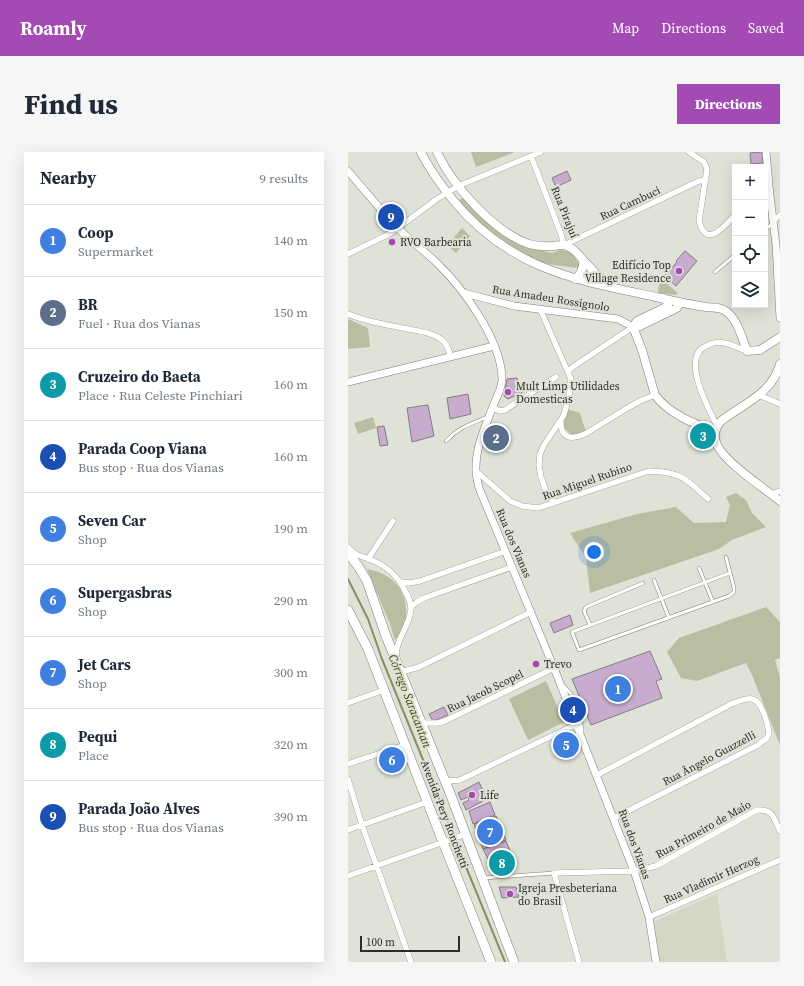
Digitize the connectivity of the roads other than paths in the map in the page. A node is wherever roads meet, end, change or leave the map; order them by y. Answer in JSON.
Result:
{"nodes":[{"id":1,"x":421,"y":152,"type":"edge"},
{"id":2,"x":437,"y":152,"type":"edge"},
{"id":3,"x":541,"y":152,"type":"edge"},
{"id":4,"x":689,"y":152,"type":"edge"},
{"id":5,"x":766,"y":152,"type":"edge"},
{"id":6,"x":531,"y":156,"type":"junction"},
{"id":7,"x":766,"y":164,"type":"edge"},
{"id":8,"x":348,"y":171,"type":"edge"},
{"id":9,"x":706,"y":180,"type":"junction"},
{"id":10,"x":458,"y":186,"type":"junction"},
{"id":11,"x":447,"y":192,"type":"junction"},
{"id":12,"x":768,"y":194,"type":"edge"},
{"id":13,"x":780,"y":215,"type":"edge"},
{"id":14,"x":732,"y":218,"type":"edge"},
{"id":15,"x":773,"y":222,"type":"junction"},
{"id":16,"x":768,"y":227,"type":"edge"},
{"id":17,"x":398,"y":228,"type":"junction"},
{"id":18,"x":564,"y":245,"type":"junction"},
{"id":19,"x":778,"y":246,"type":"edge"},
{"id":20,"x":348,"y":254,"type":"edge"},
{"id":21,"x":732,"y":258,"type":"edge"},
{"id":22,"x":583,"y":260,"type":"junction"},
{"id":23,"x":715,"y":272,"type":"dead end"},
{"id":24,"x":575,"y":279,"type":"junction"},
{"id":25,"x":616,"y":289,"type":"junction"},
{"id":26,"x":464,"y":293,"type":"junction"},
{"id":27,"x":663,"y":298,"type":"junction"},
{"id":28,"x":680,"y":302,"type":"junction"},
{"id":29,"x":540,"y":309,"type":"junction"},
{"id":30,"x":348,"y":314,"type":"edge"},
{"id":31,"x":780,"y":318,"type":"edge"},
{"id":32,"x":633,"y":327,"type":"junction"},
{"id":33,"x":780,"y":337,"type":"edge"},
{"id":34,"x":494,"y":346,"type":"junction"},
{"id":35,"x":747,"y":351,"type":"junction"},
{"id":36,"x":451,"y":357,"type":"junction"},
{"id":37,"x":780,"y":364,"type":"edge"},
{"id":38,"x":568,"y":371,"type":"junction"},
{"id":39,"x":556,"y":378,"type":"dead end"},
{"id":40,"x":348,"y":382,"type":"edge"},
{"id":41,"x":655,"y":395,"type":"junction"},
{"id":42,"x":759,"y":395,"type":"junction"},
{"id":43,"x":780,"y":404,"type":"edge"},
{"id":44,"x":493,"y":408,"type":"junction"},
{"id":45,"x":490,"y":416,"type":"junction"},
{"id":46,"x":561,"y":420,"type":"junction"},
{"id":47,"x":716,"y":429,"type":"junction"},
{"id":48,"x":446,"y":441,"type":"dead end"},
{"id":49,"x":476,"y":471,"type":"junction"},
{"id":50,"x":780,"y":491,"type":"edge"},
{"id":51,"x":771,"y":494,"type":"junction"},
{"id":52,"x":708,"y":499,"type":"dead end"},
{"id":53,"x":780,"y":501,"type":"edge"},
{"id":54,"x":554,"y":503,"type":"junction"},
{"id":55,"x":393,"y":521,"type":"dead end"},
{"id":56,"x":348,"y":547,"type":"edge"},
{"id":57,"x":506,"y":551,"type":"junction"},
{"id":58,"x":348,"y":553,"type":"edge"},
{"id":59,"x":726,"y":557,"type":"dead end"},
{"id":60,"x":368,"y":559,"type":"junction"},
{"id":61,"x":512,"y":567,"type":"junction"},
{"id":62,"x":699,"y":568,"type":"dead end"},
{"id":63,"x":730,"y":572,"type":"junction"},
{"id":64,"x":654,"y":580,"type":"dead end"},
{"id":65,"x":401,"y":582,"type":"junction"},
{"id":66,"x":705,"y":582,"type":"junction"},
{"id":67,"x":643,"y":583,"type":"dead end"},
{"id":68,"x":661,"y":598,"type":"junction"},
{"id":69,"x":713,"y":602,"type":"junction"},
{"id":70,"x":411,"y":607,"type":"junction"},
{"id":71,"x":348,"y":610,"type":"edge"},
{"id":72,"x":531,"y":612,"type":"junction"},
{"id":73,"x":669,"y":618,"type":"junction"},
{"id":74,"x":590,"y":625,"type":"junction"},
{"id":75,"x":399,"y":668,"type":"junction"},
{"id":76,"x":554,"y":668,"type":"junction"},
{"id":77,"x":561,"y":684,"type":"junction"},
{"id":78,"x":384,"y":690,"type":"junction"},
{"id":79,"x":348,"y":703,"type":"edge"},
{"id":80,"x":422,"y":723,"type":"junction"},
{"id":81,"x":577,"y":724,"type":"junction"},
{"id":82,"x":581,"y":736,"type":"junction"},
{"id":83,"x":405,"y":745,"type":"junction"},
{"id":84,"x":348,"y":764,"type":"edge"},
{"id":85,"x":597,"y":775,"type":"junction"},
{"id":86,"x":348,"y":779,"type":"edge"},
{"id":87,"x":445,"y":780,"type":"junction"},
{"id":88,"x":427,"y":802,"type":"junction"},
{"id":89,"x":614,"y":818,"type":"junction"},
{"id":90,"x":362,"y":825,"type":"junction"},
{"id":91,"x":348,"y":830,"type":"edge"},
{"id":92,"x":780,"y":831,"type":"edge"},
{"id":93,"x":462,"y":835,"type":"junction"},
{"id":94,"x":446,"y":841,"type":"junction"},
{"id":95,"x":780,"y":860,"type":"edge"},
{"id":96,"x":377,"y":865,"type":"junction"},
{"id":97,"x":634,"y":871,"type":"junction"},
{"id":98,"x":554,"y":873,"type":"junction"},
{"id":99,"x":348,"y":876,"type":"edge"},
{"id":100,"x":482,"y":878,"type":"junction"},
{"id":101,"x":649,"y":917,"type":"junction"},
{"id":102,"x":411,"y":962,"type":"edge"},
{"id":103,"x":491,"y":962,"type":"edge"},
{"id":104,"x":514,"y":962,"type":"edge"},
{"id":105,"x":579,"y":962,"type":"edge"},
{"id":106,"x":656,"y":962,"type":"edge"}],
"edges":[{"from":1,"to":11,"type":"main road"},
{"from":2,"to":10,"type":"main road"},
{"from":3,"to":6,"type":"street"},
{"from":4,"to":9,"type":"street"},
{"from":5,"to":7,"type":"street"},
{"from":6,"to":10,"type":"street"},
{"from":6,"to":18,"type":"street","name":"Rua Pirajuí"},
{"from":8,"to":17,"type":"street","name":"Rua dos Vianas"},
{"from":9,"to":14,"type":"street"},
{"from":9,"to":18,"type":"street","name":"Rua Cambuci"},
{"from":10,"to":11,"type":"street"},
{"from":10,"to":18,"type":"main road"},
{"from":11,"to":17,"type":"street"},
{"from":11,"to":24,"type":"main road"},
{"from":12,"to":15,"type":"street"},
{"from":13,"to":15,"type":"street"},
{"from":15,"to":16,"type":"lane"},
{"from":15,"to":19,"type":"street"},
{"from":17,"to":20,"type":"street"},
{"from":17,"to":26,"type":"street","name":"Rua dos Vianas"},
{"from":18,"to":22,"type":"main road","name":"Rua Pirajuí"},
{"from":19,"to":31,"type":"street"},
{"from":21,"to":23,"type":"lane"},
{"from":22,"to":24,"type":"main road"},
{"from":22,"to":25,"type":"main road","name":"Rua Pirajuí"},
{"from":24,"to":25,"type":"main road"},
{"from":25,"to":27,"type":"main road","name":"Rua Pirajuí"},
{"from":26,"to":29,"type":"street","name":"Rua Amadeu Rossignolo"},
{"from":26,"to":34,"type":"street","name":"Rua dos Vianas"},
{"from":27,"to":28,"type":"main road","name":"Rua Pirajuí"},
{"from":27,"to":32,"type":"main road"},
{"from":28,"to":32,"type":"main road"},
{"from":28,"to":35,"type":"main road","name":"Rua Pirajuí"},
{"from":29,"to":32,"type":"street","name":"Rua Amadeu Rossignolo"},
{"from":29,"to":38,"type":"street"},
{"from":30,"to":36,"type":"street"},
{"from":32,"to":38,"type":"street"},
{"from":32,"to":41,"type":"main road"},
{"from":33,"to":35,"type":"main road"},
{"from":34,"to":36,"type":"street"},
{"from":34,"to":44,"type":"street","name":"Rua dos Vianas"},
{"from":35,"to":47,"type":"street"},
{"from":36,"to":40,"type":"street"},
{"from":37,"to":42,"type":"main road"},
{"from":38,"to":46,"type":"street"},
{"from":39,"to":44,"type":"street"},
{"from":41,"to":46,"type":"street"},
{"from":41,"to":47,"type":"main road"},
{"from":42,"to":43,"type":"street"},
{"from":42,"to":47,"type":"main road"},
{"from":44,"to":45,"type":"street","name":"Rua dos Vianas"},
{"from":45,"to":48,"type":"lane"},
{"from":45,"to":49,"type":"street","name":"Rua dos Vianas"},
{"from":46,"to":54,"type":"street"},
{"from":47,"to":51,"type":"main road"},
{"from":49,"to":54,"type":"street","name":"Rua Miguel Rubino"},
{"from":49,"to":57,"type":"street","name":"Rua dos Vianas"},
{"from":50,"to":51,"type":"street"},
{"from":51,"to":53,"type":"main road"},
{"from":52,"to":54,"type":"street","name":"Rua Miguel Rubino"},
{"from":55,"to":60,"type":"street"},
{"from":56,"to":60,"type":"street"},
{"from":57,"to":61,"type":"street","name":"Rua dos Vianas"},
{"from":57,"to":65,"type":"street"},
{"from":58,"to":75,"type":"main road","name":"Avenida Pery Ronchetti"},
{"from":59,"to":63,"type":"lane"},
{"from":60,"to":65,"type":"street"},
{"from":61,"to":70,"type":"street"},
{"from":61,"to":72,"type":"street","name":"Rua dos Vianas"},
{"from":62,"to":66,"type":"lane"},
{"from":63,"to":66,"type":"lane"},
{"from":63,"to":69,"type":"lane"},
{"from":64,"to":68,"type":"lane"},
{"from":65,"to":70,"type":"street"},
{"from":66,"to":68,"type":"lane"},
{"from":66,"to":69,"type":"lane"},
{"from":67,"to":74,"type":"lane"},
{"from":68,"to":73,"type":"lane"},
{"from":68,"to":74,"type":"lane"},
{"from":69,"to":73,"type":"lane"},
{"from":70,"to":75,"type":"street","name":"Avenida Pery Ronchetti"},
{"from":71,"to":78,"type":"main road","name":"Avenida Pery Ronchetti"},
{"from":72,"to":75,"type":"street"},
{"from":72,"to":76,"type":"street","name":"Rua dos Vianas"},
{"from":73,"to":74,"type":"lane"},
{"from":75,"to":80,"type":"main road","name":"Avenida Pery Ronchetti"},
{"from":76,"to":77,"type":"street","name":"Rua dos Vianas"},
{"from":76,"to":80,"type":"street","name":"Rua Jacob Scopel"},
{"from":77,"to":81,"type":"street","name":"Rua dos Vianas"},
{"from":77,"to":82,"type":"lane"},
{"from":78,"to":79,"type":"street"},
{"from":78,"to":83,"type":"main road","name":"Avenida Pery Ronchetti"},
{"from":80,"to":87,"type":"main road","name":"Avenida Pery Ronchetti"},
{"from":81,"to":82,"type":"street","name":"Rua dos Vianas"},
{"from":81,"to":87,"type":"street"},
{"from":82,"to":85,"type":"street","name":"Rua dos Vianas"},
{"from":83,"to":84,"type":"street"},
{"from":83,"to":88,"type":"main road","name":"Avenida Pery Ronchetti"},
{"from":85,"to":89,"type":"street","name":"Rua dos Vianas"},
{"from":85,"to":89,"type":"street","name":"Rua Ângelo Guazzelli"},
{"from":86,"to":90,"type":"street"},
{"from":87,"to":93,"type":"main road","name":"Avenida Pery Ronchetti"},
{"from":88,"to":90,"type":"street"},
{"from":88,"to":94,"type":"main road","name":"Avenida Pery Ronchetti"},
{"from":89,"to":97,"type":"street","name":"Rua dos Vianas"},
{"from":90,"to":91,"type":"street"},
{"from":90,"to":96,"type":"street"},
{"from":92,"to":97,"type":"street","name":"Rua Primeiro de Maio"},
{"from":93,"to":94,"type":"street"},
{"from":93,"to":100,"type":"main road","name":"Avenida Pery Ronchetti"},
{"from":94,"to":96,"type":"street"},
{"from":94,"to":103,"type":"main road","name":"Avenida Pery Ronchetti"},
{"from":95,"to":101,"type":"street","name":"Rua Vladimir Herzog"},
{"from":96,"to":99,"type":"street"},
{"from":96,"to":102,"type":"street"},
{"from":97,"to":98,"type":"street","name":"Rua Primeiro de Maio"},
{"from":97,"to":101,"type":"street","name":"Rua dos Vianas"},
{"from":98,"to":100,"type":"lane","name":"Rua Primeiro de Maio"},
{"from":98,"to":105,"type":"street"},
{"from":100,"to":104,"type":"main road","name":"Avenida Pery Ronchetti"},
{"from":101,"to":106,"type":"street","name":"Rua dos Vianas"}]}
